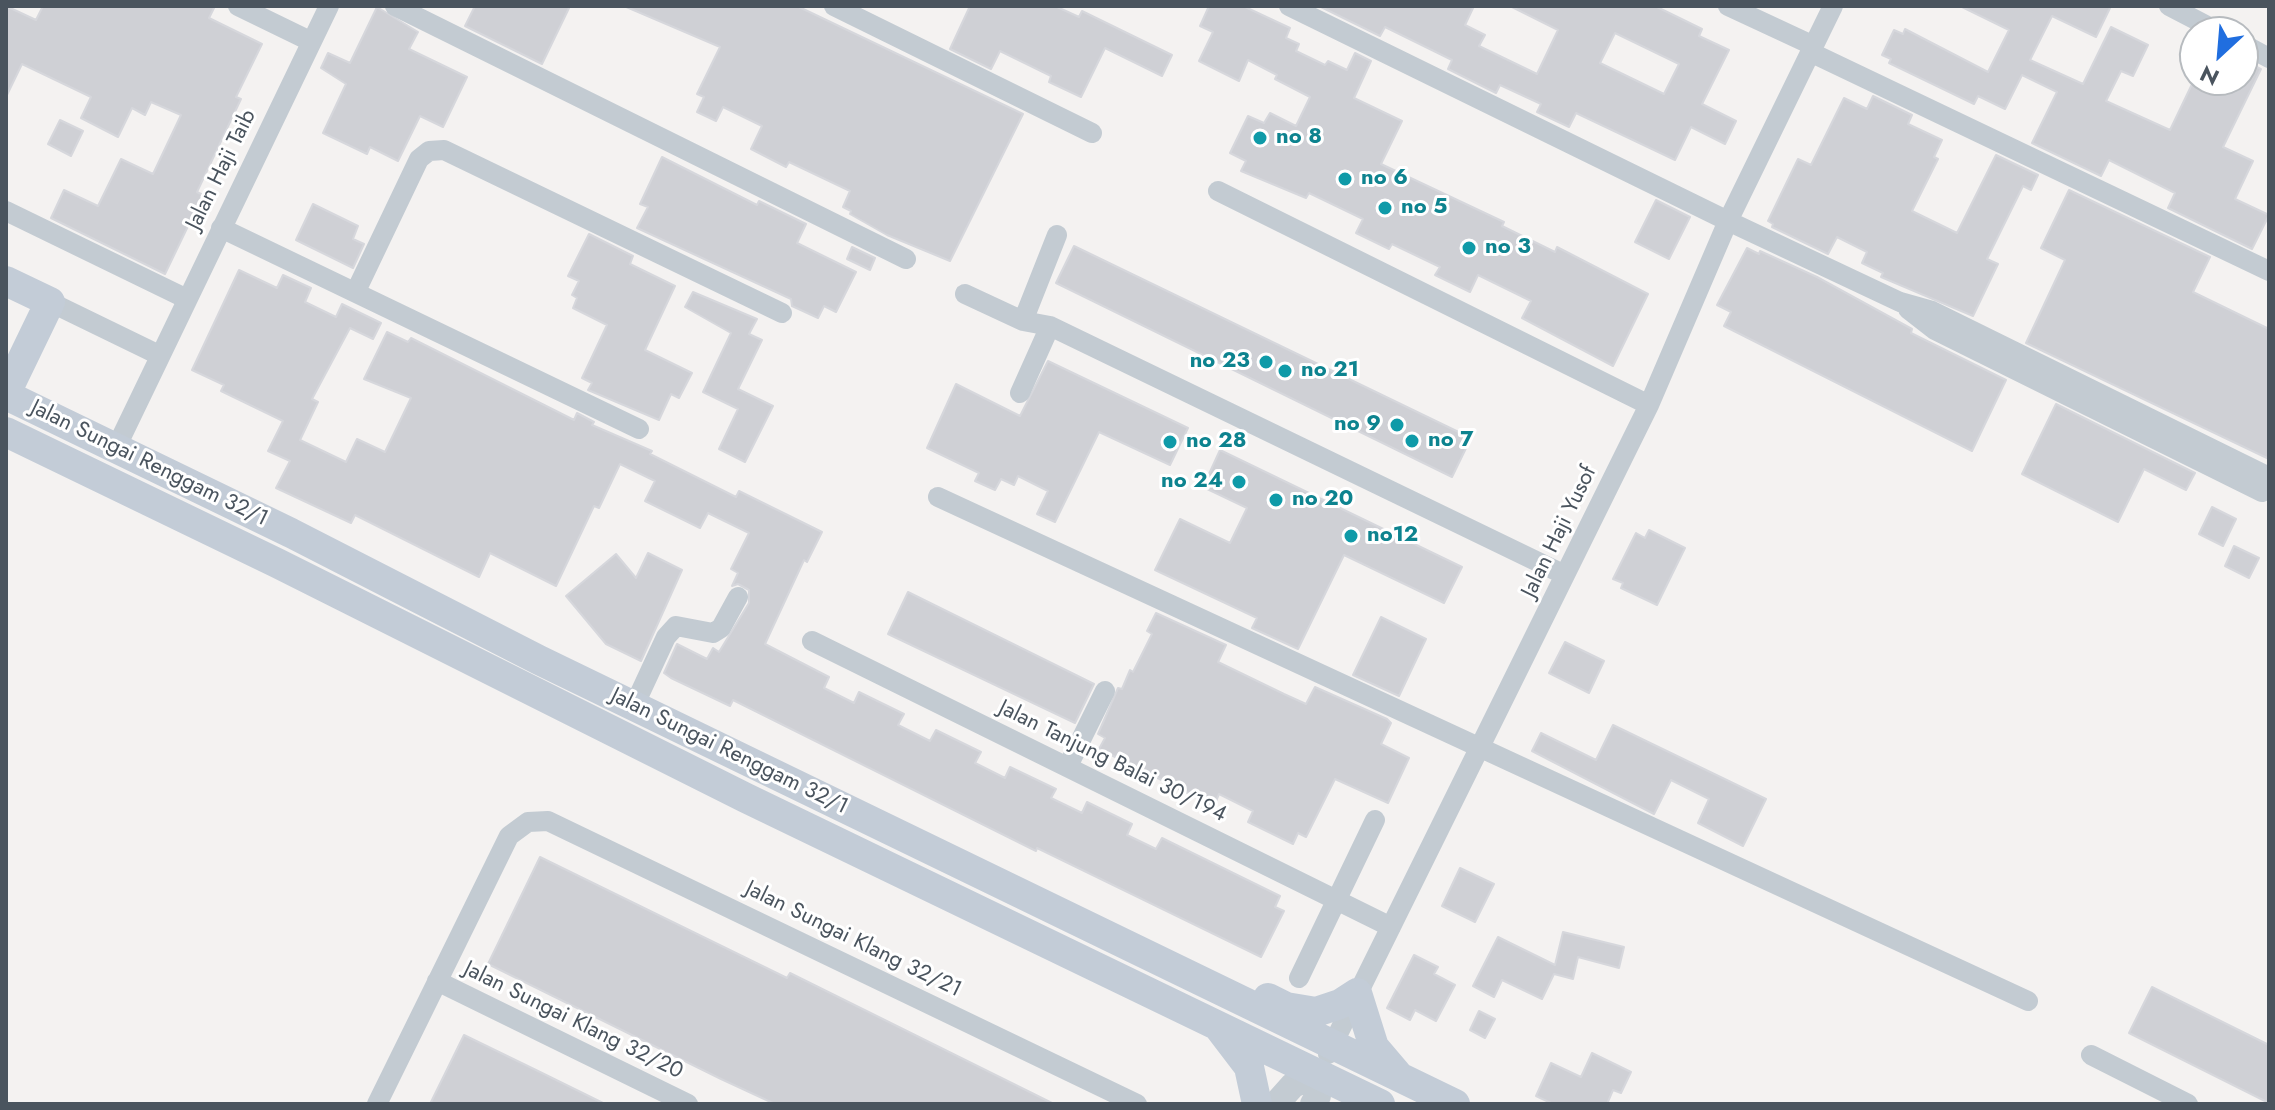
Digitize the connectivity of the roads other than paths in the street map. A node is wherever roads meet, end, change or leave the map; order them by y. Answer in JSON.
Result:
{"nodes":[{"id":1,"x":238,"y":6,"type":"edge"},
{"id":2,"x":329,"y":6,"type":"edge"},
{"id":3,"x":395,"y":6,"type":"edge"},
{"id":4,"x":834,"y":6,"type":"edge"},
{"id":5,"x":1289,"y":6,"type":"edge"},
{"id":6,"x":1728,"y":6,"type":"edge"},
{"id":7,"x":1833,"y":6,"type":"edge"},
{"id":8,"x":2169,"y":6,"type":"edge"},
{"id":9,"x":2188,"y":16,"type":"edge"},
{"id":10,"x":310,"y":41,"type":"junction"},
{"id":11,"x":1812,"y":49,"type":"junction"},
{"id":12,"x":1092,"y":133,"type":"dead end"},
{"id":13,"x":1218,"y":191,"type":"dead end"},
{"id":14,"x":6,"y":211,"type":"edge"},
{"id":15,"x":1728,"y":221,"type":"junction"},
{"id":16,"x":221,"y":228,"type":"junction"},
{"id":17,"x":1057,"y":235,"type":"dead end"},
{"id":18,"x":906,"y":259,"type":"dead end"},
{"id":19,"x":2269,"y":271,"type":"edge"},
{"id":20,"x":6,"y":281,"type":"edge"},
{"id":21,"x":356,"y":291,"type":"junction"},
{"id":22,"x":965,"y":294,"type":"dead end"},
{"id":23,"x":187,"y":299,"type":"junction"},
{"id":24,"x":50,"y":302,"type":"junction"},
{"id":25,"x":782,"y":313,"type":"dead end"},
{"id":26,"x":1023,"y":321,"type":"junction"},
{"id":27,"x":1050,"y":326,"type":"junction"},
{"id":28,"x":159,"y":355,"type":"junction"},
{"id":29,"x":1020,"y":393,"type":"dead end"},
{"id":30,"x":6,"y":394,"type":"edge"},
{"id":31,"x":1649,"y":405,"type":"junction"},
{"id":32,"x":639,"y":429,"type":"dead end"},
{"id":33,"x":6,"y":432,"type":"edge"},
{"id":34,"x":116,"y":448,"type":"junction"},
{"id":35,"x":42,"y":450,"type":"junction"},
{"id":36,"x":6,"y":455,"type":"edge"},
{"id":37,"x":2266,"y":485,"type":"edge"},
{"id":38,"x":938,"y":497,"type":"dead end"},
{"id":39,"x":291,"y":533,"type":"junction"},
{"id":40,"x":277,"y":563,"type":"junction"},
{"id":41,"x":1565,"y":575,"type":"junction"},
{"id":42,"x":738,"y":597,"type":"dead end"},
{"id":43,"x":812,"y":641,"type":"dead end"},
{"id":44,"x":587,"y":683,"type":"junction"},
{"id":45,"x":1105,"y":691,"type":"dead end"},
{"id":46,"x":634,"y":706,"type":"junction"},
{"id":47,"x":573,"y":713,"type":"junction"},
{"id":48,"x":1478,"y":748,"type":"junction"},
{"id":49,"x":1068,"y":766,"type":"junction"},
{"id":50,"x":1375,"y":820,"type":"dead end"},
{"id":51,"x":1337,"y":901,"type":"junction"},
{"id":52,"x":1058,"y":912,"type":"junction"},
{"id":53,"x":1391,"y":927,"type":"junction"},
{"id":54,"x":1299,"y":978,"type":"dead end"},
{"id":55,"x":437,"y":981,"type":"junction"},
{"id":56,"x":1357,"y":993,"type":"junction"},
{"id":57,"x":2028,"y":1001,"type":"dead end"},
{"id":58,"x":1215,"y":1023,"type":"junction"},
{"id":59,"x":1332,"y":1046,"type":"junction"},
{"id":60,"x":2091,"y":1055,"type":"dead end"},
{"id":61,"x":1319,"y":1074,"type":"junction"},
{"id":62,"x":1400,"y":1077,"type":"junction"},
{"id":63,"x":377,"y":1104,"type":"edge"},
{"id":64,"x":688,"y":1104,"type":"edge"},
{"id":65,"x":1137,"y":1104,"type":"edge"},
{"id":66,"x":1257,"y":1104,"type":"edge"},
{"id":67,"x":1276,"y":1104,"type":"edge"},
{"id":68,"x":1313,"y":1104,"type":"edge"},
{"id":69,"x":1380,"y":1104,"type":"edge"},
{"id":70,"x":1455,"y":1104,"type":"edge"},
{"id":71,"x":2188,"y":1104,"type":"edge"}],
"edges":[{"from":1,"to":10,"type":"street"},
{"from":2,"to":10,"type":"street","name":"Jalan Haji Taib"},
{"from":3,"to":18,"type":"street"},
{"from":4,"to":12,"type":"street"},
{"from":5,"to":15,"type":"street"},
{"from":6,"to":11,"type":"street"},
{"from":7,"to":11,"type":"street","name":"Jalan Haji Yusof"},
{"from":8,"to":9,"type":"street"},
{"from":10,"to":16,"type":"street","name":"Jalan Haji Taib"},
{"from":11,"to":15,"type":"street","name":"Jalan Haji Yusof"},
{"from":11,"to":19,"type":"street"},
{"from":13,"to":31,"type":"street"},
{"from":14,"to":23,"type":"street"},
{"from":15,"to":31,"type":"street","name":"Jalan Haji Yusof"},
{"from":15,"to":37,"type":"street"},
{"from":16,"to":21,"type":"street"},
{"from":16,"to":23,"type":"street","name":"Jalan Haji Taib"},
{"from":17,"to":26,"type":"street"},
{"from":20,"to":24,"type":"main road"},
{"from":21,"to":25,"type":"street"},
{"from":21,"to":32,"type":"street"},
{"from":22,"to":26,"type":"street"},
{"from":23,"to":28,"type":"street","name":"Jalan Haji Taib"},
{"from":24,"to":28,"type":"street"},
{"from":24,"to":30,"type":"main road"},
{"from":26,"to":27,"type":"street"},
{"from":27,"to":29,"type":"street"},
{"from":27,"to":41,"type":"street"},
{"from":28,"to":34,"type":"street","name":"Jalan Haji Taib"},
{"from":30,"to":34,"type":"main road","name":"Jalan Sungai Renggam 32/1"},
{"from":31,"to":41,"type":"street","name":"Jalan Haji Yusof"},
{"from":33,"to":35,"type":"main road","name":"Jalan Sungai Renggam 32/1"},
{"from":34,"to":39,"type":"main road","name":"Jalan Sungai Renggam 32/1"},
{"from":35,"to":36,"type":"main road"},
{"from":35,"to":40,"type":"main road","name":"Jalan Sungai Renggam 32/1"},
{"from":38,"to":48,"type":"street"},
{"from":39,"to":40,"type":"main road"},
{"from":39,"to":44,"type":"main road","name":"Jalan Sungai Renggam 32/1"},
{"from":40,"to":47,"type":"main road","name":"Jalan Sungai Renggam 32/1"},
{"from":41,"to":48,"type":"street","name":"Jalan Haji Yusof"},
{"from":42,"to":46,"type":"street"},
{"from":43,"to":49,"type":"street","name":"Jalan Tanjung Balai 30/194"},
{"from":44,"to":46,"type":"main road","name":"Jalan Sungai Renggam 32/1"},
{"from":44,"to":47,"type":"main road"},
{"from":45,"to":49,"type":"street"},
{"from":46,"to":52,"type":"main road","name":"Jalan Sungai Renggam 32/1"},
{"from":47,"to":58,"type":"main road","name":"Jalan Sungai Renggam 32/1"},
{"from":48,"to":53,"type":"street","name":"Jalan Haji Yusof"},
{"from":48,"to":57,"type":"street"},
{"from":49,"to":51,"type":"street","name":"Jalan Tanjung Balai 30/194"},
{"from":50,"to":51,"type":"street"},
{"from":51,"to":53,"type":"street","name":"Jalan Tanjung Balai 30/194"},
{"from":51,"to":54,"type":"street"},
{"from":52,"to":56,"type":"main road"},
{"from":52,"to":59,"type":"main road","name":"Jalan Sungai Renggam 32/1"},
{"from":53,"to":56,"type":"street","name":"Jalan Haji Yusof"},
{"from":55,"to":63,"type":"street"},
{"from":55,"to":64,"type":"street","name":"Jalan Sungai Klang 32/20"},
{"from":55,"to":65,"type":"street","name":"Jalan Sungai Klang 32/21"},
{"from":56,"to":59,"type":"street","name":"Jalan Haji Yusof"},
{"from":56,"to":62,"type":"main road"},
{"from":58,"to":61,"type":"main road","name":"Jalan Sungai Renggam 32/1"},
{"from":58,"to":66,"type":"main road"},
{"from":59,"to":61,"type":"street","name":"Jalan Haji Yusof"},
{"from":59,"to":62,"type":"main road","name":"Jalan Sungai Renggam 32/1"},
{"from":60,"to":71,"type":"street"},
{"from":61,"to":67,"type":"street"},
{"from":61,"to":68,"type":"street"},
{"from":61,"to":69,"type":"main road","name":"Jalan Sungai Renggam 32/1"},
{"from":62,"to":70,"type":"main road","name":"Jalan Sungai Renggam 32/1"}]}
